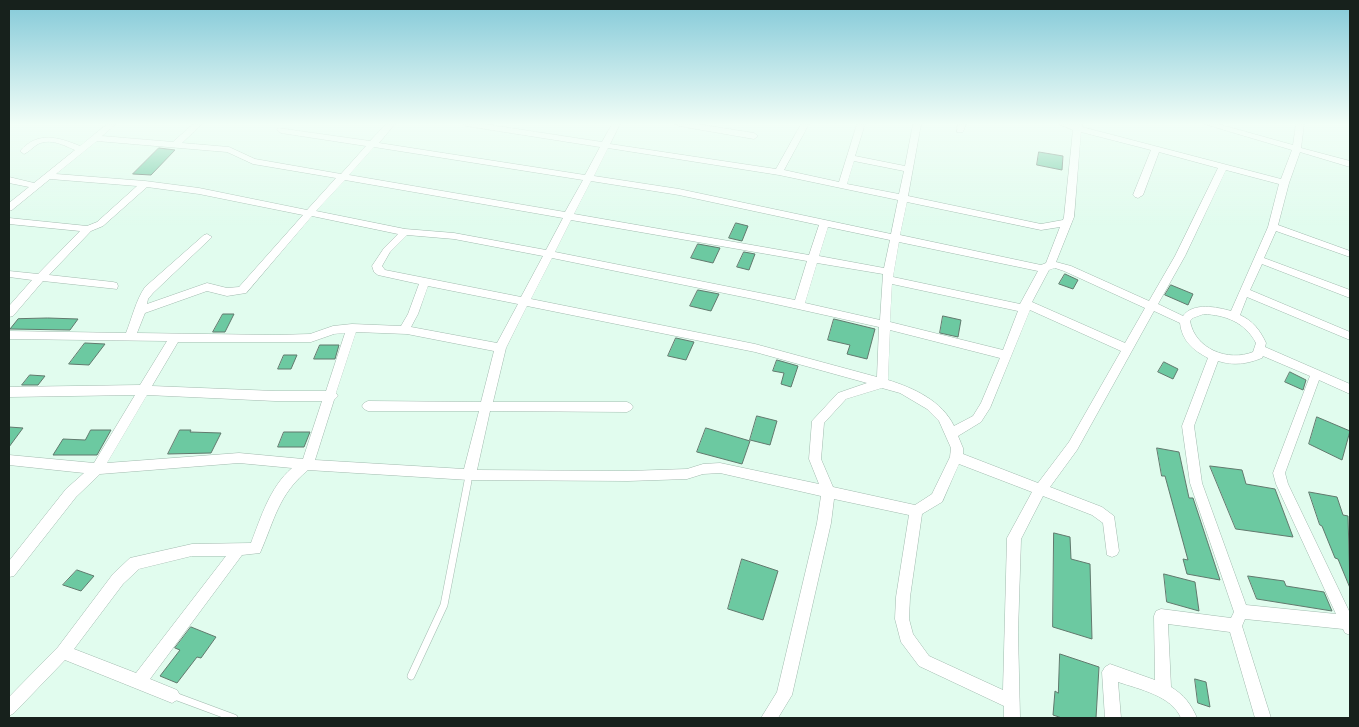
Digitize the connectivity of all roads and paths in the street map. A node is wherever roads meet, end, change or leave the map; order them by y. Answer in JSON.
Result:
{"nodes":[{"id":1,"x":70,"y":158,"type":"edge"},
{"id":2,"x":246,"y":158,"type":"edge"},
{"id":3,"x":360,"y":158,"type":"edge"},
{"id":4,"x":458,"y":158,"type":"edge"},
{"id":5,"x":598,"y":158,"type":"edge"},
{"id":6,"x":684,"y":158,"type":"edge"},
{"id":7,"x":786,"y":158,"type":"edge"},
{"id":8,"x":851,"y":158,"type":"joint"},
{"id":9,"x":911,"y":158,"type":"edge"},
{"id":10,"x":1075,"y":158,"type":"edge"},
{"id":11,"x":1153,"y":158,"type":"edge"},
{"id":12,"x":1189,"y":158,"type":"edge"},
{"id":13,"x":1293,"y":158,"type":"edge"},
{"id":14,"x":1330,"y":158,"type":"edge"},
{"id":15,"x":1350,"y":164,"type":"edge"},
{"id":16,"x":1223,"y":167,"type":"junction"},
{"id":17,"x":909,"y":169,"type":"junction"},
{"id":18,"x":779,"y":172,"type":"junction"},
{"id":19,"x":48,"y":176,"type":"junction"},
{"id":20,"x":344,"y":176,"type":"junction"},
{"id":21,"x":587,"y":179,"type":"junction"},
{"id":22,"x":9,"y":180,"type":"edge"},
{"id":23,"x":1284,"y":183,"type":"junction"},
{"id":24,"x":145,"y":184,"type":"junction"},
{"id":25,"x":34,"y":186,"type":"junction"},
{"id":26,"x":842,"y":186,"type":"junction"},
{"id":27,"x":1138,"y":195,"type":"dead end"},
{"id":28,"x":905,"y":197,"type":"junction"},
{"id":29,"x":9,"y":208,"type":"edge"},
{"id":30,"x":310,"y":213,"type":"junction"},
{"id":31,"x":570,"y":217,"type":"junction"},
{"id":32,"x":9,"y":222,"type":"edge"},
{"id":33,"x":1066,"y":223,"type":"junction"},
{"id":34,"x":824,"y":224,"type":"junction"},
{"id":35,"x":1273,"y":227,"type":"junction"},
{"id":36,"x":88,"y":229,"type":"junction"},
{"id":37,"x":405,"y":232,"type":"junction"},
{"id":38,"x":207,"y":237,"type":"dead end"},
{"id":39,"x":894,"y":237,"type":"junction"},
{"id":40,"x":1350,"y":254,"type":"edge"},
{"id":41,"x":548,"y":255,"type":"junction"},
{"id":42,"x":812,"y":259,"type":"junction"},
{"id":43,"x":1258,"y":259,"type":"junction"},
{"id":44,"x":1047,"y":267,"type":"junction"},
{"id":45,"x":9,"y":274,"type":"edge"},
{"id":46,"x":888,"y":275,"type":"junction"},
{"id":47,"x":40,"y":278,"type":"junction"},
{"id":48,"x":424,"y":283,"type":"junction"},
{"id":49,"x":113,"y":286,"type":"dead end"},
{"id":50,"x":1245,"y":292,"type":"junction"},
{"id":51,"x":1350,"y":294,"type":"edge"},
{"id":52,"x":524,"y":302,"type":"junction"},
{"id":53,"x":799,"y":304,"type":"junction"},
{"id":54,"x":1025,"y":307,"type":"junction"},
{"id":55,"x":1151,"y":307,"type":"junction"},
{"id":56,"x":141,"y":310,"type":"junction"},
{"id":57,"x":9,"y":314,"type":"edge"},
{"id":58,"x":1234,"y":316,"type":"junction"},
{"id":59,"x":1185,"y":321,"type":"junction"},
{"id":60,"x":885,"y":323,"type":"junction"},
{"id":61,"x":352,"y":328,"type":"junction"},
{"id":62,"x":404,"y":330,"type":"junction"},
{"id":63,"x":9,"y":335,"type":"edge"},
{"id":64,"x":130,"y":336,"type":"junction"},
{"id":65,"x":1350,"y":336,"type":"edge"},
{"id":66,"x":174,"y":339,"type":"junction"},
{"id":67,"x":500,"y":348,"type":"junction"},
{"id":68,"x":1128,"y":349,"type":"junction"},
{"id":69,"x":1261,"y":350,"type":"junction"},
{"id":70,"x":1007,"y":355,"type":"junction"},
{"id":71,"x":1215,"y":355,"type":"junction"},
{"id":72,"x":1316,"y":374,"type":"junction"},
{"id":73,"x":882,"y":383,"type":"junction"},
{"id":74,"x":1350,"y":389,"type":"edge"},
{"id":75,"x":144,"y":390,"type":"junction"},
{"id":76,"x":9,"y":392,"type":"edge"},
{"id":77,"x":332,"y":396,"type":"junction"},
{"id":78,"x":368,"y":406,"type":"dead end"},
{"id":79,"x":484,"y":406,"type":"junction"},
{"id":80,"x":627,"y":407,"type":"dead end"},
{"id":81,"x":951,"y":434,"type":"junction"},
{"id":82,"x":956,"y":457,"type":"junction"},
{"id":83,"x":9,"y":460,"type":"edge"},
{"id":84,"x":308,"y":463,"type":"junction"},
{"id":85,"x":97,"y":469,"type":"junction"},
{"id":86,"x":469,"y":475,"type":"junction"},
{"id":87,"x":1040,"y":490,"type":"junction"},
{"id":88,"x":828,"y":491,"type":"junction"},
{"id":89,"x":916,"y":511,"type":"junction"},
{"id":90,"x":239,"y":549,"type":"junction"},
{"id":91,"x":1112,"y":551,"type":"dead end"},
{"id":92,"x":9,"y":571,"type":"edge"},
{"id":93,"x":1241,"y":612,"type":"junction"},
{"id":94,"x":1350,"y":625,"type":"edge"},
{"id":95,"x":1235,"y":626,"type":"junction"},
{"id":96,"x":63,"y":652,"type":"junction"},
{"id":97,"x":411,"y":676,"type":"dead end"},
{"id":98,"x":139,"y":681,"type":"junction"},
{"id":99,"x":1163,"y":690,"type":"junction"},
{"id":100,"x":172,"y":695,"type":"joint"},
{"id":101,"x":1011,"y":701,"type":"junction"},
{"id":102,"x":9,"y":708,"type":"edge"},
{"id":103,"x":234,"y":718,"type":"edge"},
{"id":104,"x":769,"y":718,"type":"edge"},
{"id":105,"x":1012,"y":718,"type":"edge"},
{"id":106,"x":1113,"y":718,"type":"edge"},
{"id":107,"x":1189,"y":718,"type":"edge"},
{"id":108,"x":1264,"y":718,"type":"edge"}],
"edges":[{"from":1,"to":19,"type":"street"},
{"from":2,"to":20,"type":"street"},
{"from":3,"to":20,"type":"street"},
{"from":4,"to":21,"type":"street"},
{"from":5,"to":21,"type":"street"},
{"from":6,"to":18,"type":"street"},
{"from":7,"to":18,"type":"street"},
{"from":8,"to":17,"type":"street"},
{"from":8,"to":26,"type":"street"},
{"from":9,"to":17,"type":"street"},
{"from":10,"to":33,"type":"street"},
{"from":11,"to":27,"type":"street"},
{"from":12,"to":16,"type":"street"},
{"from":13,"to":23,"type":"street"},
{"from":14,"to":15,"type":"street"},
{"from":16,"to":23,"type":"street"},
{"from":16,"to":55,"type":"street"},
{"from":17,"to":28,"type":"street"},
{"from":18,"to":26,"type":"street"},
{"from":19,"to":24,"type":"street"},
{"from":19,"to":25,"type":"street"},
{"from":20,"to":30,"type":"street"},
{"from":20,"to":31,"type":"street"},
{"from":21,"to":31,"type":"street"},
{"from":21,"to":34,"type":"street"},
{"from":22,"to":25,"type":"street"},
{"from":23,"to":35,"type":"street"},
{"from":24,"to":30,"type":"street"},
{"from":24,"to":36,"type":"street"},
{"from":25,"to":29,"type":"street"},
{"from":26,"to":28,"type":"street"},
{"from":28,"to":33,"type":"street"},
{"from":28,"to":39,"type":"street"},
{"from":30,"to":37,"type":"street"},
{"from":30,"to":56,"type":"street"},
{"from":31,"to":41,"type":"street"},
{"from":31,"to":42,"type":"street"},
{"from":32,"to":36,"type":"street"},
{"from":33,"to":44,"type":"street"},
{"from":34,"to":39,"type":"street"},
{"from":34,"to":42,"type":"street"},
{"from":35,"to":40,"type":"street"},
{"from":35,"to":43,"type":"street"},
{"from":36,"to":47,"type":"street"},
{"from":37,"to":41,"type":"street"},
{"from":37,"to":48,"type":"street"},
{"from":38,"to":56,"type":"street"},
{"from":39,"to":44,"type":"street"},
{"from":39,"to":46,"type":"street"},
{"from":41,"to":52,"type":"street"},
{"from":41,"to":53,"type":"street"},
{"from":42,"to":46,"type":"street"},
{"from":42,"to":53,"type":"street"},
{"from":43,"to":50,"type":"street"},
{"from":43,"to":51,"type":"street"},
{"from":44,"to":54,"type":"street"},
{"from":44,"to":55,"type":"street"},
{"from":45,"to":47,"type":"street"},
{"from":46,"to":54,"type":"street"},
{"from":46,"to":60,"type":"street"},
{"from":47,"to":49,"type":"street"},
{"from":47,"to":57,"type":"street"},
{"from":48,"to":52,"type":"street"},
{"from":48,"to":62,"type":"street"},
{"from":50,"to":58,"type":"street"},
{"from":50,"to":65,"type":"street"},
{"from":52,"to":67,"type":"street"},
{"from":52,"to":73,"type":"street"},
{"from":53,"to":60,"type":"street"},
{"from":54,"to":68,"type":"street"},
{"from":54,"to":70,"type":"street"},
{"from":55,"to":59,"type":"street"},
{"from":55,"to":68,"type":"street"},
{"from":56,"to":64,"type":"street"},
{"from":58,"to":59,"type":"street"},
{"from":58,"to":69,"type":"street"},
{"from":59,"to":71,"type":"street"},
{"from":60,"to":70,"type":"street"},
{"from":60,"to":73,"type":"street"},
{"from":61,"to":62,"type":"street"},
{"from":61,"to":66,"type":"street"},
{"from":61,"to":77,"type":"street"},
{"from":62,"to":67,"type":"street"},
{"from":63,"to":64,"type":"street"},
{"from":64,"to":66,"type":"street"},
{"from":66,"to":75,"type":"street"},
{"from":67,"to":79,"type":"street"},
{"from":68,"to":87,"type":"street"},
{"from":69,"to":71,"type":"street"},
{"from":69,"to":72,"type":"street"},
{"from":70,"to":81,"type":"street"},
{"from":71,"to":93,"type":"street"},
{"from":72,"to":74,"type":"street"},
{"from":72,"to":94,"type":"street"},
{"from":73,"to":81,"type":"street"},
{"from":73,"to":88,"type":"street"},
{"from":75,"to":76,"type":"street"},
{"from":75,"to":77,"type":"street"},
{"from":75,"to":85,"type":"street"},
{"from":77,"to":84,"type":"street"},
{"from":78,"to":79,"type":"street"},
{"from":79,"to":80,"type":"street"},
{"from":79,"to":86,"type":"street"},
{"from":81,"to":82,"type":"street"},
{"from":82,"to":87,"type":"street"},
{"from":82,"to":89,"type":"street"},
{"from":83,"to":85,"type":"street"},
{"from":84,"to":85,"type":"street"},
{"from":84,"to":86,"type":"street"},
{"from":84,"to":90,"type":"street"},
{"from":85,"to":92,"type":"street"},
{"from":86,"to":88,"type":"street"},
{"from":86,"to":97,"type":"lane"},
{"from":87,"to":91,"type":"street"},
{"from":87,"to":101,"type":"street"},
{"from":88,"to":89,"type":"street"},
{"from":88,"to":104,"type":"street"},
{"from":89,"to":101,"type":"street"},
{"from":90,"to":96,"type":"street"},
{"from":90,"to":98,"type":"street"},
{"from":93,"to":94,"type":"street"},
{"from":93,"to":95,"type":"street"},
{"from":95,"to":99,"type":"street"},
{"from":95,"to":108,"type":"street"},
{"from":96,"to":98,"type":"street"},
{"from":96,"to":102,"type":"street"},
{"from":98,"to":100,"type":"street"},
{"from":99,"to":106,"type":"street"},
{"from":99,"to":107,"type":"street"},
{"from":100,"to":103,"type":"lane"},
{"from":101,"to":105,"type":"street"}]}
